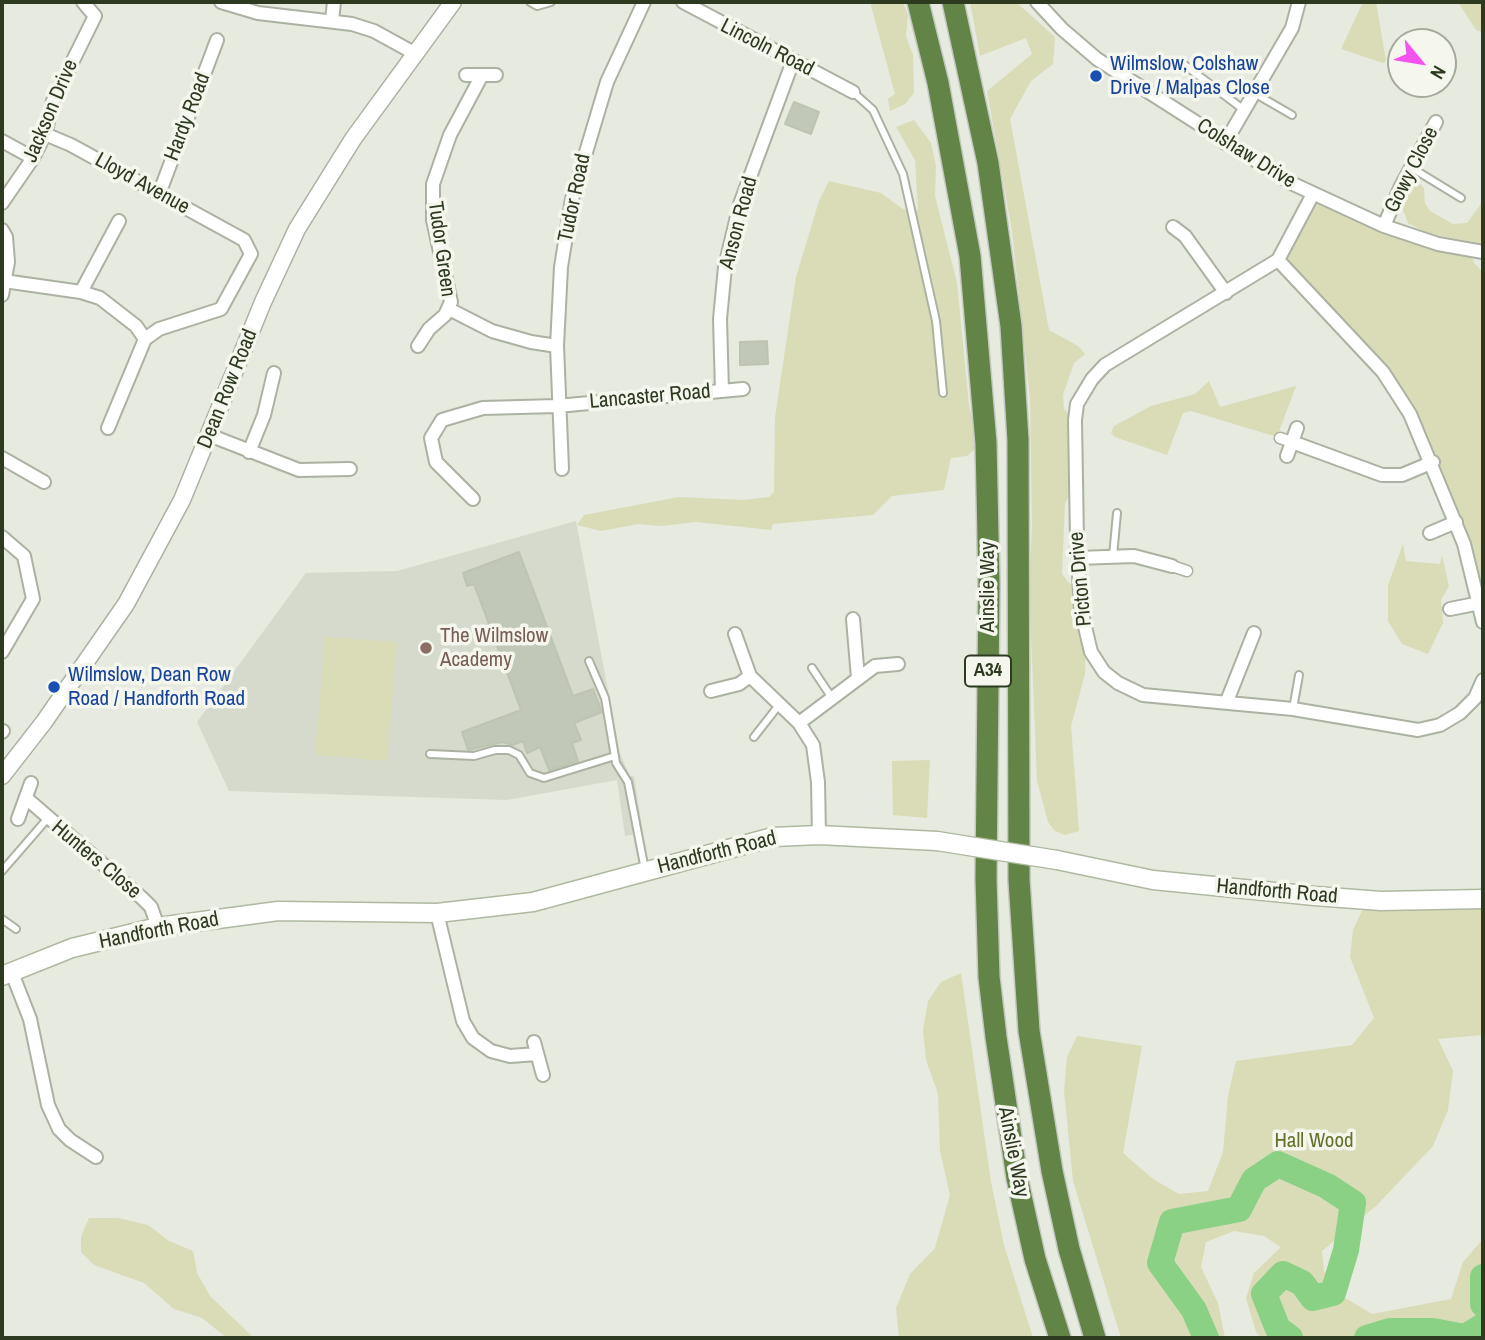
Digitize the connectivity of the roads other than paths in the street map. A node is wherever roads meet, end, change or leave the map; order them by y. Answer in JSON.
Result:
{"nodes":[{"id":1,"x":83,"y":2,"type":"edge"},
{"id":2,"x":221,"y":2,"type":"edge"},
{"id":3,"x":334,"y":2,"type":"edge"},
{"id":4,"x":453,"y":2,"type":"edge"},
{"id":5,"x":530,"y":2,"type":"edge"},
{"id":6,"x":551,"y":2,"type":"edge"},
{"id":7,"x":644,"y":2,"type":"edge"},
{"id":8,"x":683,"y":2,"type":"edge"},
{"id":9,"x":918,"y":2,"type":"edge"},
{"id":10,"x":953,"y":2,"type":"edge"},
{"id":11,"x":1037,"y":2,"type":"edge"},
{"id":12,"x":1298,"y":2,"type":"edge"},
{"id":13,"x":332,"y":21,"type":"junction"},
{"id":14,"x":217,"y":40,"type":"dead end"},
{"id":15,"x":414,"y":53,"type":"junction"},
{"id":16,"x":793,"y":61,"type":"junction"},
{"id":17,"x":1182,"y":63,"type":"dead end"},
{"id":18,"x":466,"y":75,"type":"dead end"},
{"id":19,"x":482,"y":75,"type":"junction"},
{"id":20,"x":496,"y":75,"type":"dead end"},
{"id":21,"x":853,"y":92,"type":"joint"},
{"id":22,"x":1254,"y":93,"type":"junction"},
{"id":23,"x":1244,"y":110,"type":"junction"},
{"id":24,"x":1292,"y":115,"type":"dead end"},
{"id":25,"x":1439,"y":118,"type":"dead end"},
{"id":26,"x":45,"y":134,"type":"junction"},
{"id":27,"x":2,"y":141,"type":"edge"},
{"id":28,"x":1226,"y":142,"type":"junction"},
{"id":29,"x":33,"y":158,"type":"junction"},
{"id":30,"x":1410,"y":167,"type":"junction"},
{"id":31,"x":159,"y":194,"type":"junction"},
{"id":32,"x":1313,"y":194,"type":"junction"},
{"id":33,"x":1461,"y":198,"type":"dead end"},
{"id":34,"x":2,"y":203,"type":"edge"},
{"id":35,"x":119,"y":221,"type":"dead end"},
{"id":36,"x":1384,"y":226,"type":"junction"},
{"id":37,"x":1173,"y":227,"type":"dead end"},
{"id":38,"x":2,"y":230,"type":"edge"},
{"id":39,"x":1483,"y":253,"type":"edge"},
{"id":40,"x":1278,"y":260,"type":"junction"},
{"id":41,"x":4,"y":281,"type":"junction"},
{"id":42,"x":80,"y":292,"type":"junction"},
{"id":43,"x":1226,"y":293,"type":"junction"},
{"id":44,"x":2,"y":295,"type":"edge"},
{"id":45,"x":449,"y":309,"type":"junction"},
{"id":46,"x":145,"y":339,"type":"junction"},
{"id":47,"x":557,"y":345,"type":"junction"},
{"id":48,"x":418,"y":346,"type":"dead end"},
{"id":49,"x":274,"y":373,"type":"dead end"},
{"id":50,"x":743,"y":389,"type":"dead end"},
{"id":51,"x":722,"y":391,"type":"junction"},
{"id":52,"x":943,"y":393,"type":"dead end"},
{"id":53,"x":558,"y":406,"type":"junction"},
{"id":54,"x":108,"y":428,"type":"dead end"},
{"id":55,"x":1297,"y":428,"type":"dead end"},
{"id":56,"x":209,"y":435,"type":"junction"},
{"id":57,"x":1286,"y":440,"type":"junction"},
{"id":58,"x":249,"y":452,"type":"junction"},
{"id":59,"x":1287,"y":456,"type":"dead end"},
{"id":60,"x":2,"y":458,"type":"edge"},
{"id":61,"x":1433,"y":462,"type":"junction"},
{"id":62,"x":350,"y":468,"type":"dead end"},
{"id":63,"x":562,"y":469,"type":"dead end"},
{"id":64,"x":44,"y":482,"type":"dead end"},
{"id":65,"x":473,"y":499,"type":"dead end"},
{"id":66,"x":1117,"y":513,"type":"dead end"},
{"id":67,"x":1456,"y":522,"type":"junction"},
{"id":68,"x":1430,"y":533,"type":"dead end"},
{"id":69,"x":2,"y":537,"type":"edge"},
{"id":70,"x":1113,"y":556,"type":"junction"},
{"id":71,"x":1078,"y":558,"type":"junction"},
{"id":72,"x":1172,"y":566,"type":"joint"},
{"id":73,"x":1187,"y":571,"type":"dead end"},
{"id":74,"x":1480,"y":603,"type":"junction"},
{"id":75,"x":1448,"y":610,"type":"dead end"},
{"id":76,"x":853,"y":619,"type":"dead end"},
{"id":77,"x":1483,"y":622,"type":"edge"},
{"id":78,"x":1256,"y":628,"type":"dead end"},
{"id":79,"x":735,"y":634,"type":"dead end"},
{"id":80,"x":2,"y":652,"type":"edge"},
{"id":81,"x":589,"y":661,"type":"dead end"},
{"id":82,"x":898,"y":664,"type":"dead end"},
{"id":83,"x":812,"y":668,"type":"dead end"},
{"id":84,"x":1299,"y":675,"type":"dead end"},
{"id":85,"x":750,"y":676,"type":"junction"},
{"id":86,"x":858,"y":678,"type":"junction"},
{"id":87,"x":1483,"y":680,"type":"edge"},
{"id":88,"x":711,"y":691,"type":"dead end"},
{"id":89,"x":832,"y":698,"type":"junction"},
{"id":90,"x":1227,"y":701,"type":"junction"},
{"id":91,"x":779,"y":705,"type":"junction"},
{"id":92,"x":1293,"y":709,"type":"junction"},
{"id":93,"x":799,"y":723,"type":"junction"},
{"id":94,"x":754,"y":737,"type":"dead end"},
{"id":95,"x":430,"y":754,"type":"dead end"},
{"id":96,"x":615,"y":755,"type":"junction"},
{"id":97,"x":2,"y":776,"type":"edge"},
{"id":98,"x":32,"y":782,"type":"dead end"},
{"id":99,"x":26,"y":799,"type":"junction"},
{"id":100,"x":48,"y":818,"type":"junction"},
{"id":101,"x":18,"y":819,"type":"dead end"},
{"id":102,"x":819,"y":835,"type":"junction"},
{"id":103,"x":645,"y":871,"type":"junction"},
{"id":104,"x":2,"y":872,"type":"edge"},
{"id":105,"x":1483,"y":899,"type":"edge"},
{"id":106,"x":437,"y":913,"type":"junction"},
{"id":107,"x":2,"y":919,"type":"edge"},
{"id":108,"x":158,"y":927,"type":"junction"},
{"id":109,"x":16,"y":929,"type":"dead end"},
{"id":110,"x":7,"y":974,"type":"edge"},
{"id":111,"x":543,"y":1075,"type":"dead end"},
{"id":112,"x":96,"y":1157,"type":"dead end"},
{"id":113,"x":1060,"y":1338,"type":"edge"},
{"id":114,"x":1096,"y":1338,"type":"edge"}],
"edges":[{"from":1,"to":26,"type":"street","name":"Jackson Drive"},
{"from":2,"to":13,"type":"street"},
{"from":3,"to":13,"type":"street"},
{"from":4,"to":15,"type":"street","name":"Dean Row Road"},
{"from":5,"to":6,"type":"lane"},
{"from":7,"to":47,"type":"street","name":"Tudor Road"},
{"from":8,"to":16,"type":"street","name":"Lincoln Road"},
{"from":9,"to":113,"type":"highway","name":"Ainslie Way","number":"A34"},
{"from":10,"to":114,"type":"highway","name":"Ainslie Way","number":"A34"},
{"from":11,"to":28,"type":"street","name":"Colshaw Drive"},
{"from":12,"to":22,"type":"street"},
{"from":13,"to":15,"type":"street"},
{"from":14,"to":31,"type":"street","name":"Hardy Road"},
{"from":15,"to":56,"type":"street","name":"Dean Row Road"},
{"from":16,"to":21,"type":"street","name":"Lincoln Road"},
{"from":16,"to":51,"type":"street","name":"Anson Road"},
{"from":17,"to":23,"type":"lane"},
{"from":18,"to":19,"type":"street"},
{"from":19,"to":20,"type":"street"},
{"from":19,"to":45,"type":"street","name":"Tudor Green"},
{"from":21,"to":52,"type":"lane"},
{"from":22,"to":23,"type":"street"},
{"from":22,"to":24,"type":"lane"},
{"from":23,"to":28,"type":"street"},
{"from":25,"to":30,"type":"street","name":"Gowy Close"},
{"from":26,"to":29,"type":"street","name":"Jackson Drive"},
{"from":26,"to":31,"type":"street","name":"Lloyd Avenue"},
{"from":27,"to":29,"type":"street"},
{"from":28,"to":32,"type":"street","name":"Colshaw Drive"},
{"from":29,"to":34,"type":"street","name":"Jackson Drive"},
{"from":30,"to":33,"type":"lane"},
{"from":30,"to":36,"type":"street","name":"Gowy Close"},
{"from":31,"to":46,"type":"street","name":"Lloyd Avenue"},
{"from":32,"to":36,"type":"street","name":"Colshaw Drive"},
{"from":32,"to":40,"type":"street","name":"Picton Drive"},
{"from":35,"to":42,"type":"street"},
{"from":36,"to":39,"type":"street","name":"Colshaw Drive"},
{"from":37,"to":43,"type":"street"},
{"from":38,"to":41,"type":"street"},
{"from":40,"to":43,"type":"street","name":"Picton Drive"},
{"from":40,"to":61,"type":"street"},
{"from":41,"to":42,"type":"street"},
{"from":41,"to":44,"type":"street"},
{"from":42,"to":46,"type":"street"},
{"from":43,"to":71,"type":"street","name":"Picton Drive"},
{"from":45,"to":47,"type":"street","name":"Tudor Green"},
{"from":45,"to":48,"type":"street","name":"Tudor Green"},
{"from":46,"to":54,"type":"street"},
{"from":47,"to":53,"type":"street","name":"Tudor Road"},
{"from":49,"to":58,"type":"street"},
{"from":50,"to":51,"type":"street","name":"Lancaster Road"},
{"from":51,"to":53,"type":"street","name":"Lancaster Road"},
{"from":53,"to":63,"type":"street","name":"Tudor Road"},
{"from":53,"to":65,"type":"street"},
{"from":55,"to":57,"type":"street"},
{"from":56,"to":58,"type":"street"},
{"from":56,"to":97,"type":"street","name":"Dean Row Road"},
{"from":57,"to":59,"type":"street"},
{"from":57,"to":61,"type":"street"},
{"from":58,"to":62,"type":"street"},
{"from":60,"to":64,"type":"street"},
{"from":61,"to":67,"type":"street"},
{"from":66,"to":70,"type":"lane"},
{"from":67,"to":68,"type":"street"},
{"from":67,"to":74,"type":"street"},
{"from":69,"to":80,"type":"street"},
{"from":70,"to":71,"type":"street"},
{"from":70,"to":72,"type":"street"},
{"from":71,"to":90,"type":"street","name":"Picton Drive"},
{"from":72,"to":73,"type":"street"},
{"from":74,"to":75,"type":"street"},
{"from":74,"to":77,"type":"street"},
{"from":76,"to":86,"type":"street"},
{"from":78,"to":90,"type":"street"},
{"from":79,"to":85,"type":"street"},
{"from":81,"to":96,"type":"lane"},
{"from":82,"to":86,"type":"street"},
{"from":83,"to":89,"type":"lane"},
{"from":84,"to":92,"type":"lane"},
{"from":85,"to":88,"type":"street"},
{"from":85,"to":91,"type":"street"},
{"from":86,"to":89,"type":"street"},
{"from":87,"to":92,"type":"street","name":"Picton Drive"},
{"from":89,"to":93,"type":"street"},
{"from":90,"to":92,"type":"street","name":"Picton Drive"},
{"from":91,"to":93,"type":"street"},
{"from":91,"to":94,"type":"lane"},
{"from":93,"to":102,"type":"street"},
{"from":95,"to":96,"type":"lane"},
{"from":96,"to":103,"type":"lane"},
{"from":98,"to":99,"type":"street"},
{"from":99,"to":100,"type":"street","name":"Hunters Close"},
{"from":99,"to":101,"type":"street"},
{"from":100,"to":104,"type":"lane"},
{"from":100,"to":108,"type":"street","name":"Hunters Close"},
{"from":102,"to":103,"type":"main road","name":"Handforth Road"},
{"from":102,"to":105,"type":"main road","name":"Handforth Road","bridge":true},
{"from":103,"to":106,"type":"main road","name":"Handforth Road"},
{"from":106,"to":108,"type":"main road","name":"Handforth Road"},
{"from":106,"to":111,"type":"street"},
{"from":107,"to":109,"type":"lane"},
{"from":108,"to":110,"type":"main road","name":"Handforth Road"},
{"from":110,"to":112,"type":"street"}]}
